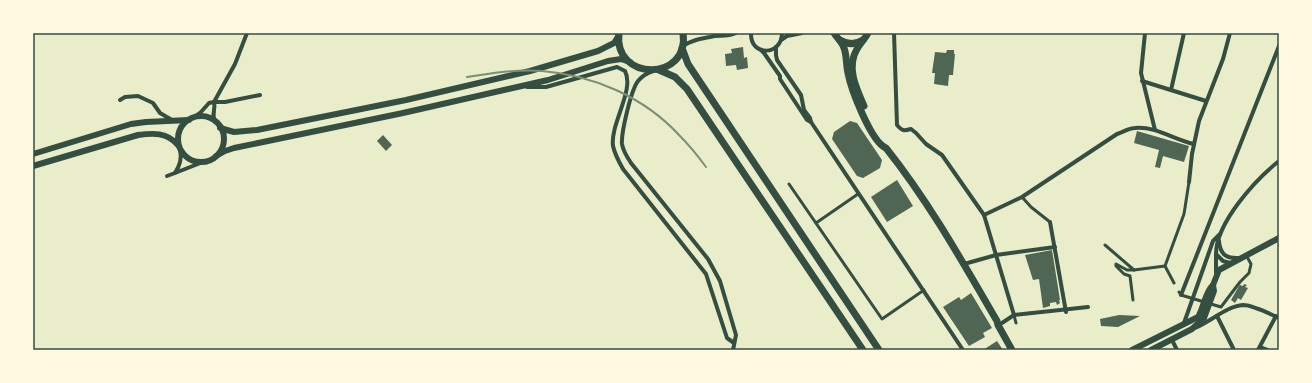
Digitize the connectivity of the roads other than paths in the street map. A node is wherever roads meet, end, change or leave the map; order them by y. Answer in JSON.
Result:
{"nodes":[{"id":1,"x":247,"y":33,"type":"edge"},
{"id":2,"x":683,"y":33,"type":"edge"},
{"id":3,"x":707,"y":33,"type":"edge"},
{"id":4,"x":736,"y":33,"type":"edge"},
{"id":5,"x":751,"y":33,"type":"edge"},
{"id":6,"x":782,"y":33,"type":"edge"},
{"id":7,"x":802,"y":33,"type":"edge"},
{"id":8,"x":834,"y":33,"type":"edge"},
{"id":9,"x":894,"y":33,"type":"edge"},
{"id":10,"x":1145,"y":33,"type":"edge"},
{"id":11,"x":1184,"y":33,"type":"edge"},
{"id":12,"x":1230,"y":33,"type":"edge"},
{"id":13,"x":619,"y":34,"type":"edge"},
{"id":14,"x":711,"y":36,"type":"junction"},
{"id":15,"x":866,"y":36,"type":"edge"},
{"id":16,"x":781,"y":40,"type":"junction"},
{"id":17,"x":840,"y":40,"type":"junction"},
{"id":18,"x":1279,"y":46,"type":"edge"},
{"id":19,"x":682,"y":47,"type":"junction"},
{"id":20,"x":776,"y":47,"type":"junction"},
{"id":21,"x":761,"y":50,"type":"junction"},
{"id":22,"x":630,"y":62,"type":"junction"},
{"id":23,"x":656,"y":70,"type":"junction"},
{"id":24,"x":1142,"y":81,"type":"junction"},
{"id":25,"x":515,"y":87,"type":"junction"},
{"id":26,"x":1172,"y":90,"type":"junction"},
{"id":27,"x":260,"y":95,"type":"dead end"},
{"id":28,"x":120,"y":100,"type":"dead end"},
{"id":29,"x":1206,"y":101,"type":"junction"},
{"id":30,"x":214,"y":102,"type":"junction"},
{"id":31,"x":191,"y":119,"type":"junction"},
{"id":32,"x":174,"y":120,"type":"junction"},
{"id":33,"x":215,"y":122,"type":"junction"},
{"id":34,"x":811,"y":122,"type":"junction"},
{"id":35,"x":220,"y":128,"type":"junction"},
{"id":36,"x":1155,"y":130,"type":"junction"},
{"id":37,"x":1194,"y":144,"type":"junction"},
{"id":38,"x":179,"y":147,"type":"junction"},
{"id":39,"x":886,"y":148,"type":"junction"},
{"id":40,"x":35,"y":152,"type":"edge"},
{"id":41,"x":216,"y":156,"type":"junction"},
{"id":42,"x":1279,"y":161,"type":"edge"},
{"id":43,"x":204,"y":162,"type":"junction"},
{"id":44,"x":33,"y":166,"type":"edge"},
{"id":45,"x":175,"y":173,"type":"junction"},
{"id":46,"x":167,"y":176,"type":"dead end"},
{"id":47,"x":1189,"y":182,"type":"joint"},
{"id":48,"x":789,"y":184,"type":"dead end"},
{"id":49,"x":858,"y":194,"type":"junction"},
{"id":50,"x":1022,"y":197,"type":"junction"},
{"id":51,"x":984,"y":215,"type":"junction"},
{"id":52,"x":1050,"y":222,"type":"joint"},
{"id":53,"x":816,"y":223,"type":"junction"},
{"id":54,"x":1220,"y":236,"type":"junction"},
{"id":55,"x":1279,"y":238,"type":"edge"},
{"id":56,"x":1105,"y":245,"type":"dead end"},
{"id":57,"x":1055,"y":247,"type":"junction"},
{"id":58,"x":1216,"y":254,"type":"junction"},
{"id":59,"x":996,"y":256,"type":"junction"},
{"id":60,"x":1244,"y":257,"type":"junction"},
{"id":61,"x":1230,"y":263,"type":"junction"},
{"id":62,"x":964,"y":264,"type":"junction"},
{"id":63,"x":1165,"y":266,"type":"junction"},
{"id":64,"x":1134,"y":270,"type":"junction"},
{"id":65,"x":1216,"y":274,"type":"junction"},
{"id":66,"x":1174,"y":283,"type":"dead end"},
{"id":67,"x":924,"y":290,"type":"junction"},
{"id":68,"x":1180,"y":294,"type":"joint"},
{"id":69,"x":1133,"y":300,"type":"dead end"},
{"id":70,"x":1193,"y":300,"type":"junction"},
{"id":71,"x":1207,"y":304,"type":"junction"},
{"id":72,"x":1088,"y":307,"type":"dead end"},
{"id":73,"x":1221,"y":307,"type":"junction"},
{"id":74,"x":1066,"y":311,"type":"junction"},
{"id":75,"x":1223,"y":313,"type":"junction"},
{"id":76,"x":1014,"y":315,"type":"junction"},
{"id":77,"x":1216,"y":316,"type":"junction"},
{"id":78,"x":1277,"y":317,"type":"edge"},
{"id":79,"x":999,"y":322,"type":"junction"},
{"id":80,"x":1016,"y":322,"type":"dead end"},
{"id":81,"x":1182,"y":325,"type":"junction"},
{"id":82,"x":1192,"y":329,"type":"junction"},
{"id":83,"x":1172,"y":340,"type":"junction"},
{"id":84,"x":734,"y":343,"type":"junction"},
{"id":85,"x":1259,"y":348,"type":"edge"},
{"id":86,"x":733,"y":350,"type":"edge"},
{"id":87,"x":863,"y":350,"type":"edge"},
{"id":88,"x":879,"y":350,"type":"edge"},
{"id":89,"x":963,"y":350,"type":"edge"},
{"id":90,"x":1012,"y":350,"type":"edge"},
{"id":91,"x":1017,"y":350,"type":"edge"},
{"id":92,"x":1132,"y":350,"type":"edge"},
{"id":93,"x":1151,"y":350,"type":"edge"},
{"id":94,"x":1177,"y":350,"type":"edge"},
{"id":95,"x":1234,"y":350,"type":"edge"},
{"id":96,"x":1268,"y":350,"type":"edge"}],
"edges":[{"from":1,"to":30,"type":"street"},
{"from":2,"to":19,"type":"main road"},
{"from":3,"to":14,"type":"street"},
{"from":4,"to":14,"type":"street"},
{"from":5,"to":21,"type":"street"},
{"from":6,"to":16,"type":"street"},
{"from":7,"to":16,"type":"street"},
{"from":8,"to":17,"type":"main road"},
{"from":9,"to":51,"type":"street"},
{"from":10,"to":24,"type":"street"},
{"from":11,"to":26,"type":"street"},
{"from":12,"to":29,"type":"street"},
{"from":13,"to":22,"type":"main road"},
{"from":13,"to":35,"type":"main road"},
{"from":14,"to":19,"type":"street"},
{"from":15,"to":17,"type":"main road"},
{"from":15,"to":39,"type":"main road"},
{"from":16,"to":20,"type":"street"},
{"from":17,"to":39,"type":"main road"},
{"from":18,"to":68,"type":"street"},
{"from":19,"to":23,"type":"main road"},
{"from":19,"to":88,"type":"main road"},
{"from":20,"to":21,"type":"street"},
{"from":20,"to":34,"type":"street"},
{"from":21,"to":34,"type":"street"},
{"from":22,"to":23,"type":"main road"},
{"from":22,"to":25,"type":"main road"},
{"from":23,"to":84,"type":"street"},
{"from":23,"to":87,"type":"main road"},
{"from":24,"to":26,"type":"street"},
{"from":24,"to":36,"type":"street"},
{"from":25,"to":41,"type":"main road"},
{"from":25,"to":84,"type":"street"},
{"from":26,"to":29,"type":"street"},
{"from":27,"to":30,"type":"street"},
{"from":28,"to":32,"type":"street"},
{"from":29,"to":37,"type":"street"},
{"from":30,"to":31,"type":"street"},
{"from":30,"to":33,"type":"street"},
{"from":31,"to":32,"type":"main road"},
{"from":31,"to":33,"type":"main road"},
{"from":31,"to":38,"type":"main road"},
{"from":32,"to":40,"type":"main road"},
{"from":33,"to":35,"type":"main road"},
{"from":34,"to":49,"type":"street"},
{"from":35,"to":41,"type":"main road"},
{"from":36,"to":37,"type":"street"},
{"from":36,"to":50,"type":"street"},
{"from":37,"to":47,"type":"street"},
{"from":38,"to":43,"type":"main road"},
{"from":38,"to":44,"type":"main road"},
{"from":38,"to":45,"type":"street"},
{"from":39,"to":62,"type":"main road"},
{"from":41,"to":43,"type":"main road"},
{"from":42,"to":54,"type":"street"},
{"from":43,"to":45,"type":"street"},
{"from":45,"to":46,"type":"street"},
{"from":47,"to":63,"type":"street"},
{"from":48,"to":53,"type":"street"},
{"from":49,"to":53,"type":"street"},
{"from":49,"to":67,"type":"street"},
{"from":50,"to":51,"type":"street"},
{"from":50,"to":52,"type":"street"},
{"from":51,"to":59,"type":"street"},
{"from":52,"to":57,"type":"street"},
{"from":53,"to":67,"type":"street"},
{"from":54,"to":58,"type":"street"},
{"from":54,"to":60,"type":"street"},
{"from":54,"to":70,"type":"street"},
{"from":55,"to":60,"type":"main road"},
{"from":56,"to":64,"type":"street"},
{"from":57,"to":59,"type":"street"},
{"from":57,"to":74,"type":"street"},
{"from":58,"to":61,"type":"street"},
{"from":58,"to":65,"type":"street"},
{"from":59,"to":62,"type":"street"},
{"from":59,"to":76,"type":"street"},
{"from":60,"to":61,"type":"main road"},
{"from":60,"to":73,"type":"street"},
{"from":61,"to":65,"type":"main road"},
{"from":62,"to":79,"type":"main road"},
{"from":63,"to":64,"type":"street"},
{"from":63,"to":66,"type":"street"},
{"from":64,"to":69,"type":"street"},
{"from":65,"to":71,"type":"main road"},
{"from":67,"to":89,"type":"street"},
{"from":68,"to":70,"type":"street"},
{"from":70,"to":71,"type":"street"},
{"from":70,"to":81,"type":"street"},
{"from":71,"to":73,"type":"street"},
{"from":71,"to":81,"type":"main road"},
{"from":71,"to":82,"type":"main road"},
{"from":72,"to":74,"type":"street"},
{"from":73,"to":75,"type":"street"},
{"from":74,"to":76,"type":"street"},
{"from":75,"to":77,"type":"street"},
{"from":75,"to":78,"type":"street"},
{"from":76,"to":79,"type":"street"},
{"from":76,"to":80,"type":"street"},
{"from":77,"to":82,"type":"street"},
{"from":77,"to":95,"type":"street"},
{"from":78,"to":85,"type":"street"},
{"from":79,"to":90,"type":"main road"},
{"from":79,"to":91,"type":"main road"},
{"from":81,"to":92,"type":"main road"},
{"from":82,"to":83,"type":"main road"},
{"from":83,"to":93,"type":"main road"},
{"from":83,"to":94,"type":"street"},
{"from":84,"to":86,"type":"street"},
{"from":85,"to":96,"type":"street"}]}
